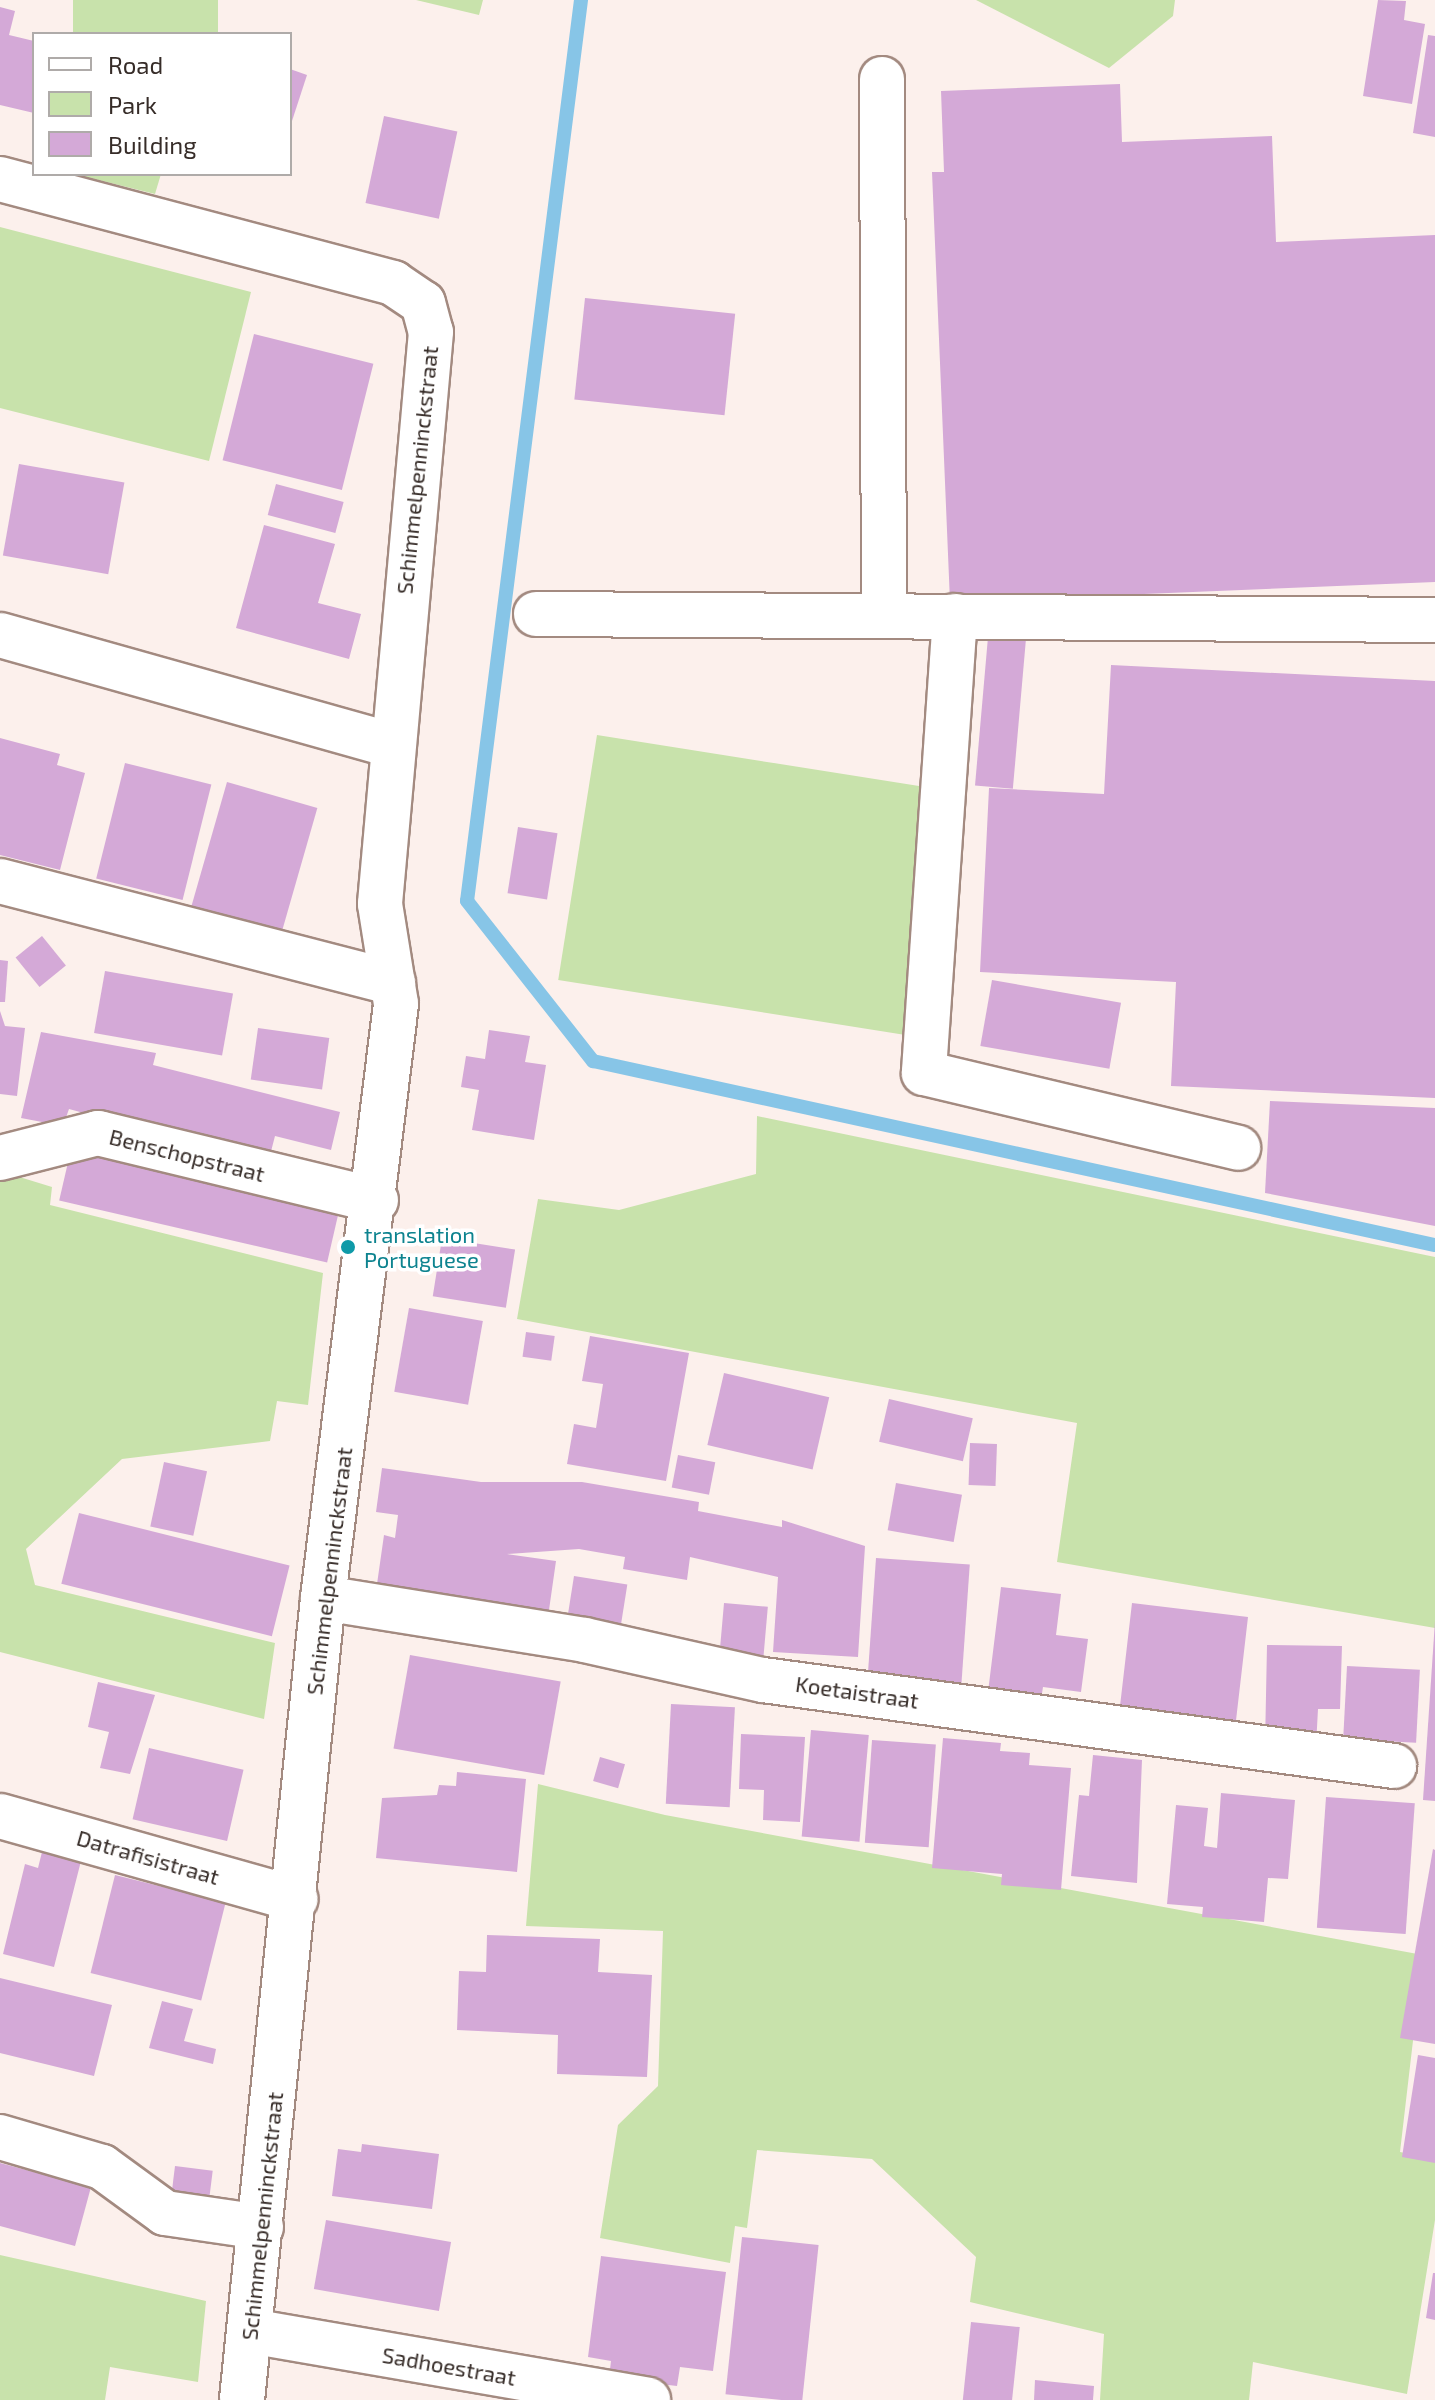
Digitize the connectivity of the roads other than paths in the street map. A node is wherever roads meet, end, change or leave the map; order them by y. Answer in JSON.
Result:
{"nodes":[{"id":1,"x":882,"y":79,"type":"dead end"},
{"id":2,"x":0,"y":179,"type":"edge"},
{"id":3,"x":536,"y":614,"type":"dead end"},
{"id":4,"x":884,"y":616,"type":"junction"},
{"id":5,"x":955,"y":616,"type":"junction"},
{"id":6,"x":1435,"y":620,"type":"edge"},
{"id":7,"x":0,"y":635,"type":"edge"},
{"id":8,"x":389,"y":744,"type":"junction"},
{"id":9,"x":0,"y":881,"type":"edge"},
{"id":10,"x":393,"y":983,"type":"junction"},
{"id":11,"x":1238,"y":1148,"type":"dead end"},
{"id":12,"x":0,"y":1158,"type":"edge"},
{"id":13,"x":376,"y":1200,"type":"junction"},
{"id":14,"x":323,"y":1598,"type":"junction"},
{"id":15,"x":1394,"y":1766,"type":"dead end"},
{"id":16,"x":0,"y":1816,"type":"edge"},
{"id":17,"x":296,"y":1899,"type":"junction"},
{"id":18,"x":0,"y":2137,"type":"edge"},
{"id":19,"x":261,"y":2227,"type":"junction"},
{"id":20,"x":250,"y":2331,"type":"junction"},
{"id":21,"x":242,"y":2400,"type":"edge"},
{"id":22,"x":648,"y":2400,"type":"edge"}],
"edges":[{"from":1,"to":4,"type":"street"},
{"from":2,"to":8,"type":"street","name":"Schimmelpenninckstraat"},
{"from":3,"to":4,"type":"street"},
{"from":4,"to":5,"type":"street"},
{"from":5,"to":6,"type":"street"},
{"from":5,"to":11,"type":"street"},
{"from":7,"to":8,"type":"street"},
{"from":8,"to":10,"type":"street","name":"Schimmelpenninckstraat"},
{"from":9,"to":10,"type":"street"},
{"from":10,"to":13,"type":"street","name":"Schimmelpenninckstraat"},
{"from":12,"to":13,"type":"street","name":"Benschopstraat"},
{"from":13,"to":14,"type":"street","name":"Schimmelpenninckstraat"},
{"from":14,"to":15,"type":"street","name":"Koetaistraat"},
{"from":14,"to":17,"type":"street","name":"Schimmelpenninckstraat"},
{"from":16,"to":17,"type":"street","name":"Datrafisistraat"},
{"from":17,"to":19,"type":"street","name":"Schimmelpenninckstraat"},
{"from":18,"to":19,"type":"street"},
{"from":19,"to":20,"type":"street","name":"Schimmelpenninckstraat"},
{"from":20,"to":21,"type":"street","name":"Schimmelpenninckstraat"},
{"from":20,"to":22,"type":"street","name":"Sadhoestraat"}]}
